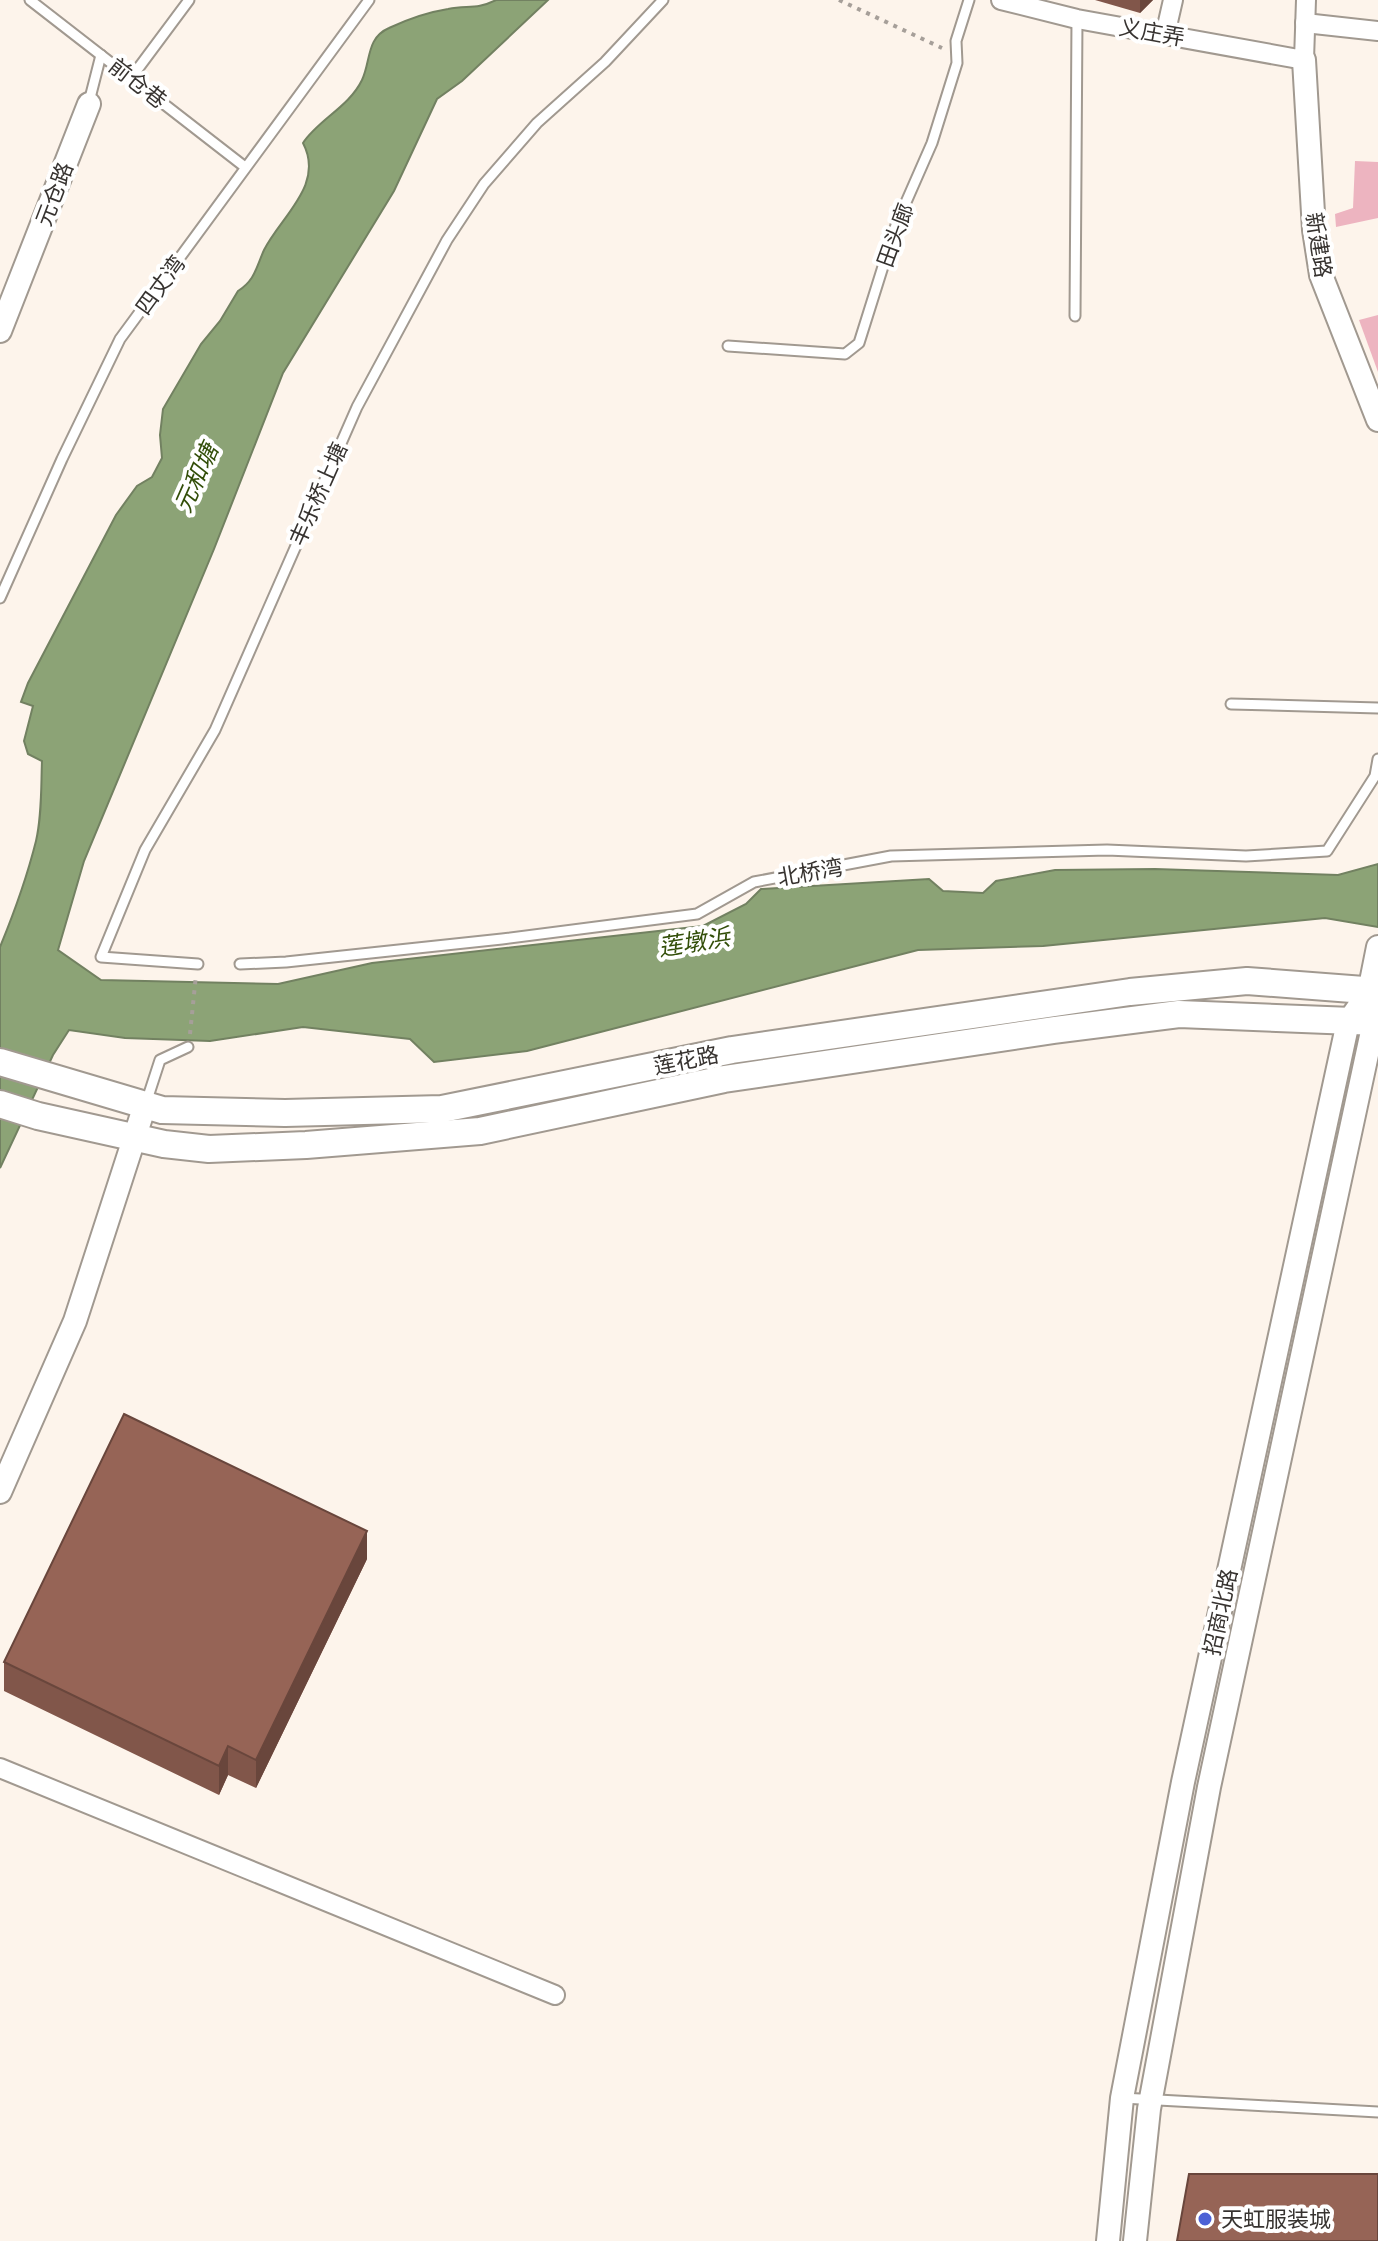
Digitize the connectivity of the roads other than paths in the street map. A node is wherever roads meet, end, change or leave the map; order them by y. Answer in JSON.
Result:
{"nodes":[{"id":1,"x":30,"y":0,"type":"edge"},
{"id":2,"x":189,"y":0,"type":"edge"},
{"id":3,"x":369,"y":0,"type":"edge"},
{"id":4,"x":663,"y":0,"type":"edge"},
{"id":5,"x":969,"y":0,"type":"edge"},
{"id":6,"x":1001,"y":0,"type":"edge"},
{"id":7,"x":1173,"y":0,"type":"edge"},
{"id":8,"x":1306,"y":0,"type":"edge"},
{"id":9,"x":1077,"y":19,"type":"junction"},
{"id":10,"x":1305,"y":23,"type":"junction"},
{"id":11,"x":1378,"y":31,"type":"edge"},
{"id":12,"x":1165,"y":35,"type":"junction"},
{"id":13,"x":101,"y":55,"type":"junction"},
{"id":14,"x":1304,"y":60,"type":"junction"},
{"id":15,"x":131,"y":78,"type":"junction"},
{"id":16,"x":89,"y":104,"type":"joint"},
{"id":17,"x":245,"y":167,"type":"junction"},
{"id":18,"x":1075,"y":316,"type":"dead end"},
{"id":19,"x":0,"y":331,"type":"edge"},
{"id":20,"x":728,"y":346,"type":"dead end"},
{"id":21,"x":1378,"y":420,"type":"edge"},
{"id":22,"x":0,"y":598,"type":"edge"},
{"id":23,"x":1231,"y":704,"type":"dead end"},
{"id":24,"x":1378,"y":708,"type":"edge"},
{"id":25,"x":1378,"y":759,"type":"edge"},
{"id":26,"x":1377,"y":952,"type":"edge"},
{"id":27,"x":198,"y":964,"type":"road end"},
{"id":28,"x":240,"y":964,"type":"dead end"},
{"id":29,"x":1373,"y":992,"type":"edge"},
{"id":30,"x":1367,"y":1022,"type":"edge"},
{"id":31,"x":188,"y":1047,"type":"road end"},
{"id":32,"x":0,"y":1062,"type":"edge"},
{"id":33,"x":0,"y":1104,"type":"edge"},
{"id":34,"x":145,"y":1105,"type":"junction"},
{"id":35,"x":136,"y":1138,"type":"junction"},
{"id":36,"x":0,"y":1492,"type":"edge"},
{"id":37,"x":0,"y":1768,"type":"edge"},
{"id":38,"x":555,"y":1995,"type":"dead end"},
{"id":39,"x":1122,"y":2098,"type":"junction"},
{"id":40,"x":1151,"y":2100,"type":"junction"},
{"id":41,"x":1378,"y":2112,"type":"edge"},
{"id":42,"x":1108,"y":2241,"type":"edge"},
{"id":43,"x":1135,"y":2241,"type":"edge"}],
"edges":[{"from":1,"to":13,"type":"lane","name":"前仓巷"},
{"from":2,"to":15,"type":"lane"},
{"from":3,"to":17,"type":"lane","name":"四丈湾"},
{"from":4,"to":27,"type":"lane","name":"丰乐桥上塘"},
{"from":5,"to":20,"type":"lane","name":"田头廊"},
{"from":6,"to":9,"type":"street","name":"义庄弄"},
{"from":7,"to":12,"type":"street"},
{"from":8,"to":10,"type":"street"},
{"from":9,"to":12,"type":"street","name":"义庄弄"},
{"from":9,"to":18,"type":"lane"},
{"from":10,"to":11,"type":"street"},
{"from":10,"to":14,"type":"street"},
{"from":12,"to":14,"type":"street","name":"义庄弄"},
{"from":13,"to":15,"type":"lane","name":"前仓巷"},
{"from":13,"to":16,"type":"lane","name":"元仓路"},
{"from":14,"to":21,"type":"street","name":"新建路"},
{"from":15,"to":17,"type":"lane","name":"前仓巷"},
{"from":16,"to":19,"type":"street","name":"元仓路"},
{"from":17,"to":22,"type":"lane","name":"四丈湾"},
{"from":23,"to":24,"type":"lane"},
{"from":25,"to":28,"type":"lane","name":"北桥湾"},
{"from":26,"to":29,"type":"street","name":"招商北路"},
{"from":29,"to":30,"type":"street","name":"招商北路"},
{"from":29,"to":34,"type":"main road","name":"莲花路"},
{"from":30,"to":35,"type":"main road","name":"莲花路"},
{"from":30,"to":39,"type":"street","name":"招商北路"},
{"from":30,"to":40,"type":"street","name":"招商北路"},
{"from":31,"to":34,"type":"lane"},
{"from":32,"to":34,"type":"main road","name":"莲花路"},
{"from":33,"to":35,"type":"main road","name":"莲花路"},
{"from":34,"to":35,"type":"street"},
{"from":35,"to":36,"type":"street"},
{"from":37,"to":38,"type":"street"},
{"from":39,"to":40,"type":"lane"},
{"from":39,"to":42,"type":"street","name":"招商北路"},
{"from":40,"to":41,"type":"lane"},
{"from":40,"to":43,"type":"street","name":"招商北路"}]}
